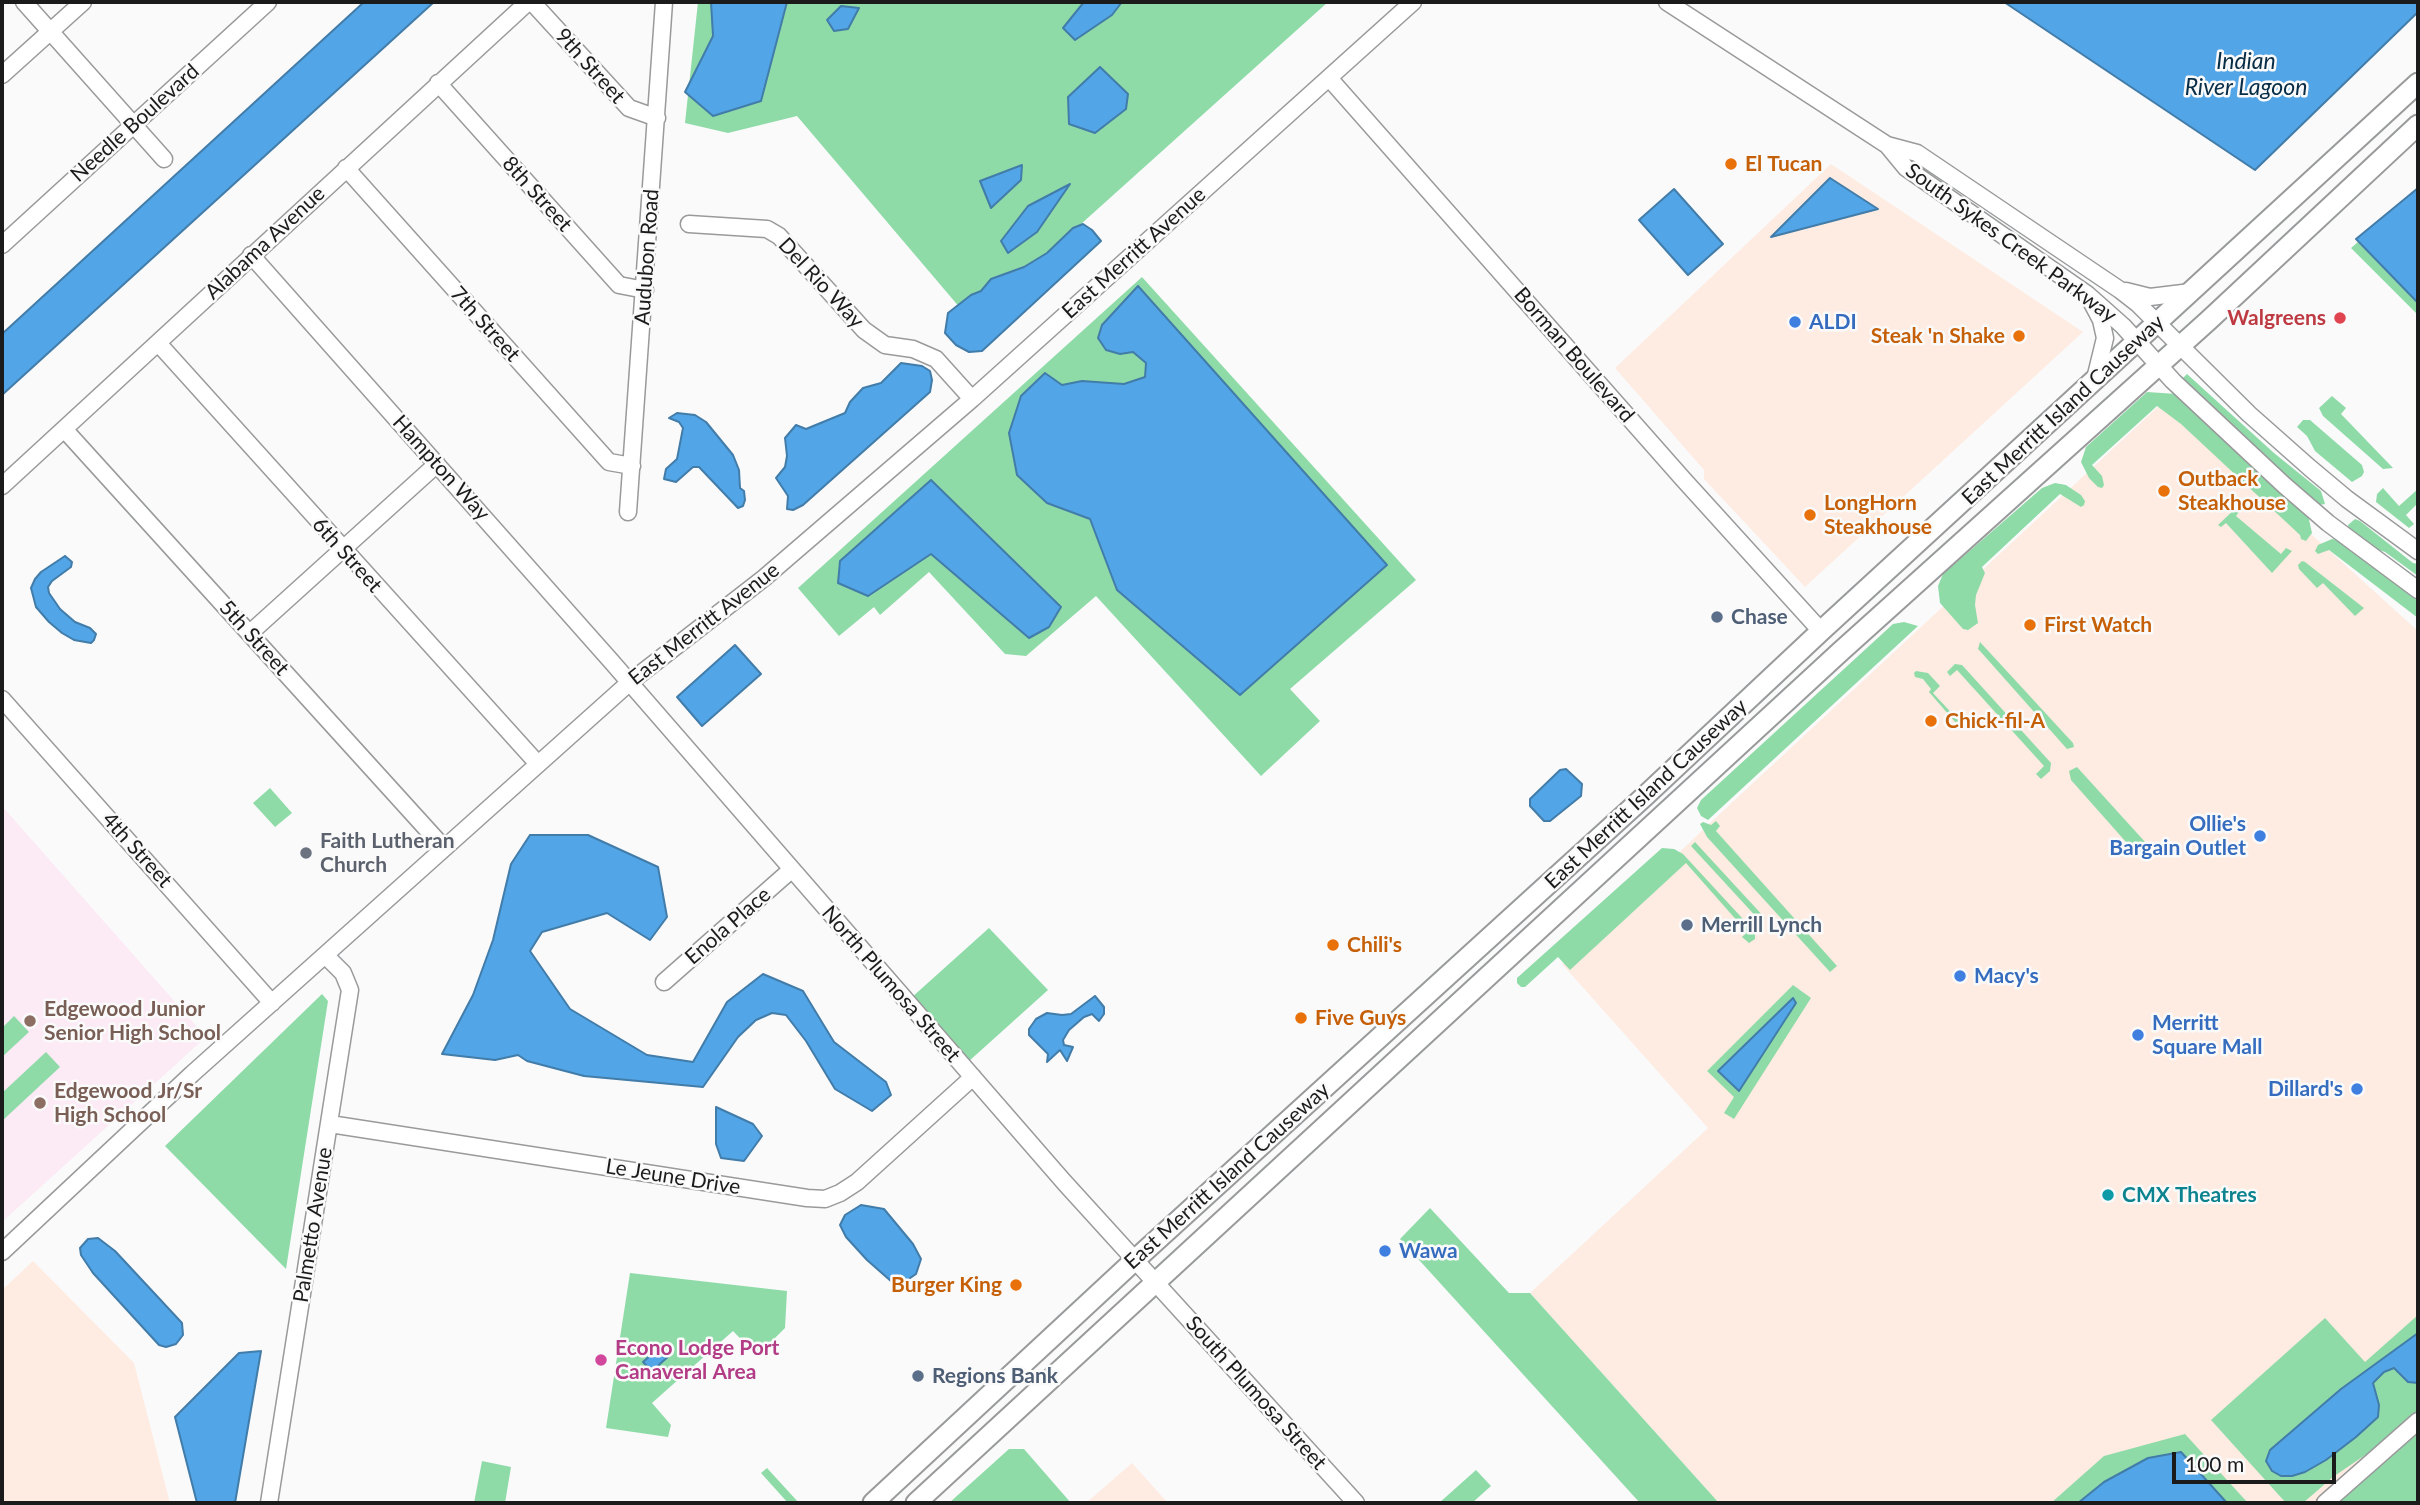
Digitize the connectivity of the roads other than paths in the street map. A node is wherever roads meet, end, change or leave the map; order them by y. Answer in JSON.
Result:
{"nodes":[{"id":1,"x":24,"y":2,"type":"edge"},
{"id":2,"x":83,"y":2,"type":"edge"},
{"id":3,"x":268,"y":2,"type":"edge"},
{"id":4,"x":530,"y":2,"type":"edge"},
{"id":5,"x":664,"y":2,"type":"edge"},
{"id":6,"x":1413,"y":2,"type":"edge"},
{"id":7,"x":1667,"y":2,"type":"edge"},
{"id":8,"x":51,"y":32,"type":"junction"},
{"id":9,"x":2,"y":75,"type":"edge"},
{"id":10,"x":1329,"y":78,"type":"junction"},
{"id":11,"x":438,"y":83,"type":"junction"},
{"id":12,"x":2418,"y":83,"type":"edge"},
{"id":13,"x":657,"y":118,"type":"junction"},
{"id":14,"x":134,"y":124,"type":"junction"},
{"id":15,"x":2418,"y":125,"type":"edge"},
{"id":16,"x":1887,"y":145,"type":"junction"},
{"id":17,"x":164,"y":159,"type":"dead end"},
{"id":18,"x":346,"y":168,"type":"junction"},
{"id":19,"x":689,"y":224,"type":"dead end"},
{"id":20,"x":2,"y":245,"type":"edge"},
{"id":21,"x":251,"y":255,"type":"junction"},
{"id":22,"x":645,"y":290,"type":"junction"},
{"id":23,"x":2120,"y":290,"type":"junction"},
{"id":24,"x":2191,"y":292,"type":"junction"},
{"id":25,"x":2087,"y":294,"type":"junction"},
{"id":26,"x":2158,"y":323,"type":"junction"},
{"id":27,"x":2137,"y":341,"type":"junction"},
{"id":28,"x":158,"y":343,"type":"junction"},
{"id":29,"x":2181,"y":344,"type":"junction"},
{"id":30,"x":2157,"y":365,"type":"junction"},
{"id":31,"x":2095,"y":379,"type":"junction"},
{"id":32,"x":972,"y":399,"type":"junction"},
{"id":33,"x":64,"y":429,"type":"junction"},
{"id":34,"x":438,"y":464,"type":"junction"},
{"id":35,"x":632,"y":466,"type":"junction"},
{"id":36,"x":2,"y":486,"type":"edge"},
{"id":37,"x":1970,"y":496,"type":"junction"},
{"id":38,"x":628,"y":512,"type":"dead end"},
{"id":39,"x":341,"y":549,"type":"junction"},
{"id":40,"x":2418,"y":551,"type":"edge"},
{"id":41,"x":2418,"y":590,"type":"edge"},
{"id":42,"x":1907,"y":591,"type":"junction"},
{"id":43,"x":1821,"y":631,"type":"junction"},
{"id":44,"x":250,"y":633,"type":"junction"},
{"id":45,"x":630,"y":682,"type":"junction"},
{"id":46,"x":2,"y":699,"type":"edge"},
{"id":47,"x":1788,"y":701,"type":"junction"},
{"id":48,"x":538,"y":764,"type":"junction"},
{"id":49,"x":444,"y":848,"type":"junction"},
{"id":50,"x":791,"y":870,"type":"junction"},
{"id":51,"x":325,"y":955,"type":"junction"},
{"id":52,"x":664,"y":982,"type":"dead end"},
{"id":53,"x":1435,"y":987,"type":"junction"},
{"id":54,"x":272,"y":1003,"type":"junction"},
{"id":55,"x":1366,"y":1050,"type":"junction"},
{"id":56,"x":1399,"y":1059,"type":"junction"},
{"id":57,"x":973,"y":1077,"type":"junction"},
{"id":58,"x":330,"y":1124,"type":"junction"},
{"id":59,"x":1326,"y":1127,"type":"junction"},
{"id":60,"x":2,"y":1252,"type":"edge"},
{"id":61,"x":1136,"y":1259,"type":"junction"},
{"id":62,"x":1157,"y":1282,"type":"junction"},
{"id":63,"x":2418,"y":1420,"type":"edge"},
{"id":64,"x":274,"y":1502,"type":"edge"},
{"id":65,"x":873,"y":1503,"type":"edge"},
{"id":66,"x":916,"y":1503,"type":"edge"},
{"id":67,"x":1356,"y":1503,"type":"edge"},
{"id":68,"x":2325,"y":1503,"type":"edge"}],
"edges":[{"from":1,"to":8,"type":"street"},
{"from":2,"to":8,"type":"street"},
{"from":3,"to":14,"type":"street","name":"Needle Boulevard"},
{"from":4,"to":11,"type":"street","name":"Alabama Avenue"},
{"from":4,"to":13,"type":"street","name":"9th Street"},
{"from":5,"to":13,"type":"street","name":"Audubon Road"},
{"from":6,"to":10,"type":"street","name":"East Merritt Avenue"},
{"from":7,"to":16,"type":"street"},
{"from":8,"to":9,"type":"street"},
{"from":8,"to":14,"type":"street"},
{"from":10,"to":32,"type":"street","name":"East Merritt Avenue"},
{"from":10,"to":43,"type":"street","name":"Borman Boulevard"},
{"from":11,"to":18,"type":"street","name":"Alabama Avenue"},
{"from":11,"to":22,"type":"street","name":"8th Street"},
{"from":12,"to":24,"type":"main road","name":"East Merritt Island Causeway"},
{"from":13,"to":22,"type":"street","name":"Audubon Road"},
{"from":14,"to":17,"type":"street"},
{"from":14,"to":20,"type":"street","name":"Needle Boulevard"},
{"from":15,"to":29,"type":"main road","name":"East Merritt Island Causeway"},
{"from":16,"to":23,"type":"street"},
{"from":16,"to":25,"type":"street","name":"South Sykes Creek Parkway"},
{"from":18,"to":21,"type":"street","name":"Alabama Avenue"},
{"from":18,"to":35,"type":"street","name":"7th Street"},
{"from":19,"to":32,"type":"street","name":"Del Rio Way"},
{"from":21,"to":28,"type":"street","name":"Alabama Avenue"},
{"from":21,"to":34,"type":"street","name":"Hampton Way"},
{"from":22,"to":35,"type":"street","name":"Audubon Road"},
{"from":23,"to":24,"type":"street"},
{"from":23,"to":26,"type":"street"},
{"from":24,"to":26,"type":"main road","name":"East Merritt Island Causeway"},
{"from":25,"to":27,"type":"street","name":"South Sykes Creek Parkway"},
{"from":25,"to":31,"type":"street"},
{"from":26,"to":27,"type":"main road","name":"East Merritt Island Causeway"},
{"from":26,"to":29,"type":"street"},
{"from":27,"to":30,"type":"street","name":"South Sykes Creek Parkway"},
{"from":27,"to":31,"type":"main road","name":"East Merritt Island Causeway"},
{"from":28,"to":33,"type":"street","name":"Alabama Avenue"},
{"from":28,"to":39,"type":"street","name":"6th Street"},
{"from":29,"to":30,"type":"main road","name":"East Merritt Island Causeway"},
{"from":29,"to":40,"type":"street"},
{"from":30,"to":41,"type":"street","name":"South Sykes Creek Parkway"},
{"from":30,"to":42,"type":"main road","name":"East Merritt Island Causeway"},
{"from":31,"to":37,"type":"main road","name":"East Merritt Island Causeway"},
{"from":32,"to":45,"type":"street","name":"East Merritt Avenue"},
{"from":33,"to":36,"type":"street","name":"Alabama Avenue"},
{"from":33,"to":44,"type":"street","name":"5th Street"},
{"from":34,"to":39,"type":"street"},
{"from":34,"to":45,"type":"street","name":"Hampton Way"},
{"from":35,"to":38,"type":"street","name":"Audubon Road"},
{"from":37,"to":42,"type":"main road"},
{"from":37,"to":43,"type":"main road","name":"East Merritt Island Causeway"},
{"from":39,"to":44,"type":"street"},
{"from":39,"to":48,"type":"street","name":"6th Street"},
{"from":42,"to":47,"type":"main road","name":"East Merritt Island Causeway"},
{"from":43,"to":47,"type":"main road"},
{"from":43,"to":53,"type":"main road","name":"East Merritt Island Causeway"},
{"from":44,"to":49,"type":"street","name":"5th Street"},
{"from":45,"to":48,"type":"street","name":"East Merritt Avenue"},
{"from":45,"to":50,"type":"street","name":"North Plumosa Street"},
{"from":46,"to":54,"type":"street","name":"4th Street"},
{"from":47,"to":56,"type":"main road","name":"East Merritt Island Causeway"},
{"from":48,"to":49,"type":"street","name":"East Merritt Avenue"},
{"from":49,"to":51,"type":"street","name":"East Merritt Avenue"},
{"from":50,"to":52,"type":"street","name":"Enola Place"},
{"from":50,"to":57,"type":"street","name":"North Plumosa Street"},
{"from":51,"to":54,"type":"street","name":"East Merritt Avenue"},
{"from":51,"to":58,"type":"street","name":"Palmetto Avenue"},
{"from":53,"to":55,"type":"main road","name":"East Merritt Island Causeway"},
{"from":53,"to":56,"type":"main road"},
{"from":54,"to":60,"type":"street","name":"East Merritt Avenue"},
{"from":55,"to":59,"type":"main road"},
{"from":55,"to":61,"type":"main road","name":"East Merritt Island Causeway"},
{"from":56,"to":59,"type":"main road","name":"East Merritt Island Causeway"},
{"from":57,"to":58,"type":"street","name":"Le Jeune Drive"},
{"from":57,"to":61,"type":"street","name":"North Plumosa Street"},
{"from":58,"to":64,"type":"street","name":"Palmetto Avenue"},
{"from":59,"to":62,"type":"main road","name":"East Merritt Island Causeway"},
{"from":61,"to":62,"type":"street","name":"North Plumosa Street"},
{"from":61,"to":65,"type":"main road","name":"East Merritt Island Causeway"},
{"from":62,"to":66,"type":"main road","name":"East Merritt Island Causeway"},
{"from":62,"to":67,"type":"street","name":"South Plumosa Street"},
{"from":63,"to":68,"type":"street"}]}
